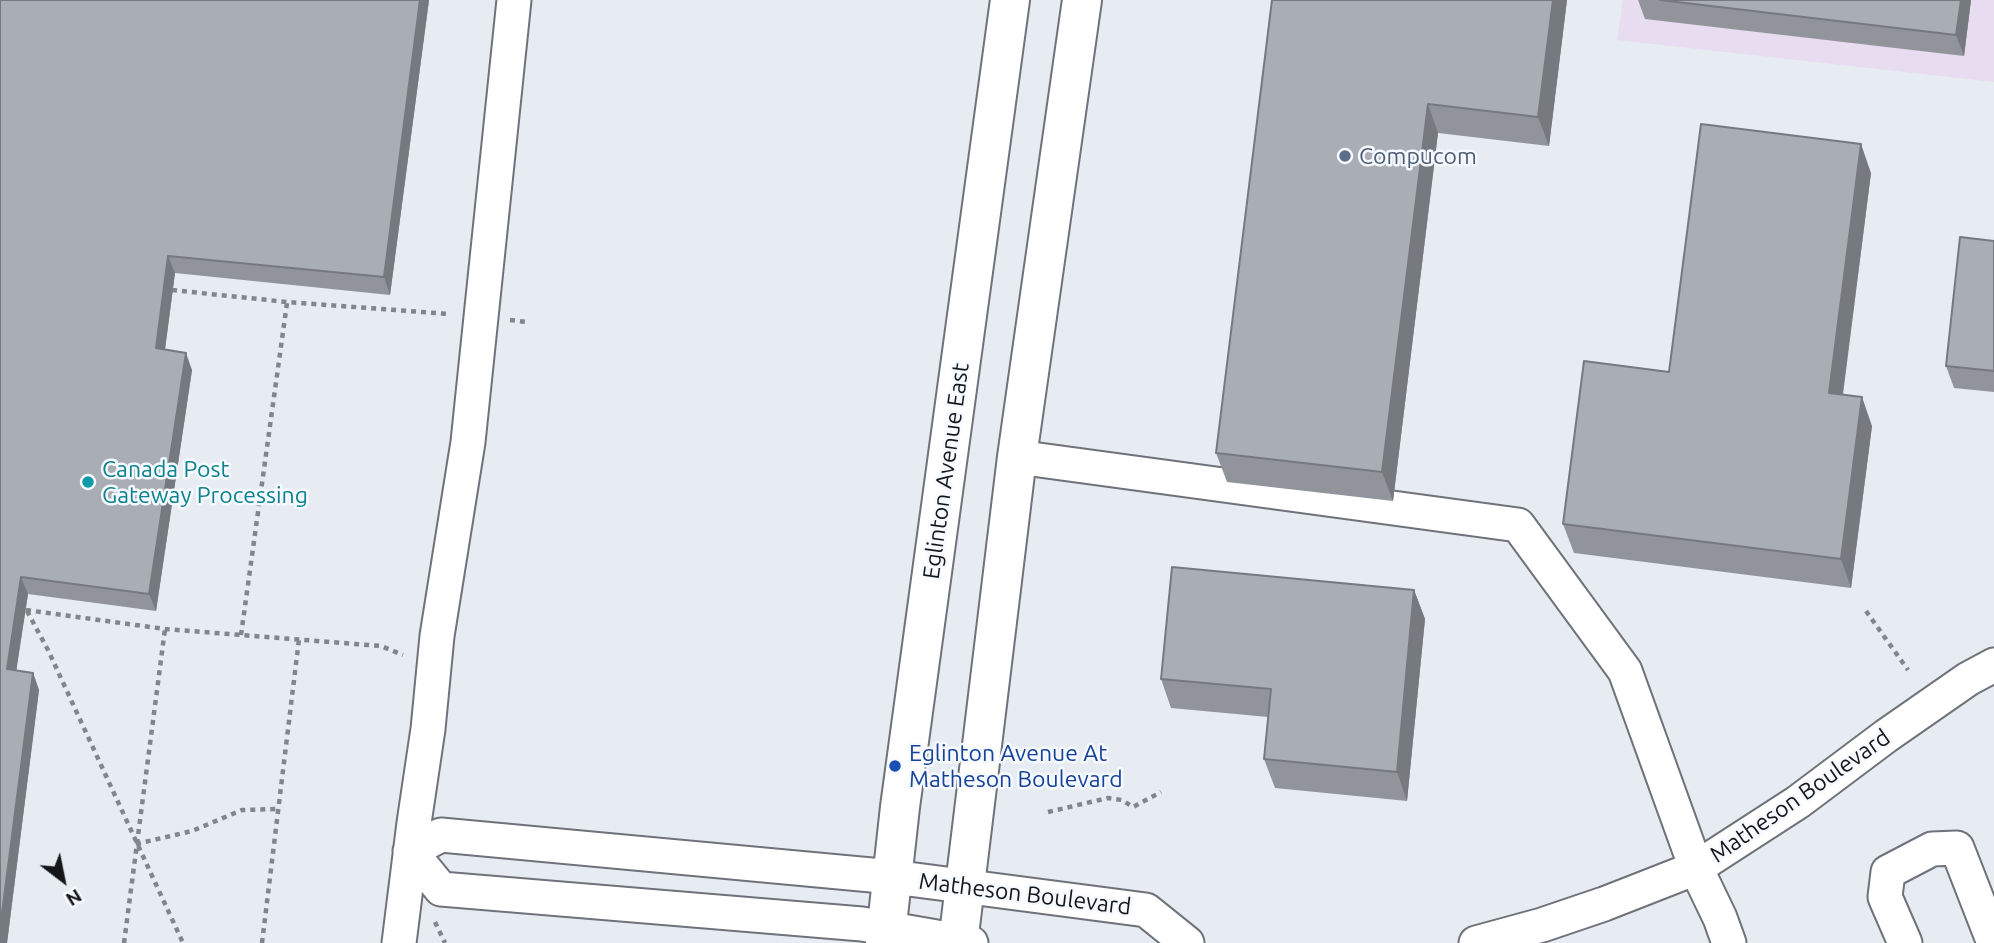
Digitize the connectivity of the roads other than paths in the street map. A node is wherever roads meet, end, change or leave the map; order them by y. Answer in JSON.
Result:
{"nodes":[{"id":1,"x":514,"y":0,"type":"edge"},
{"id":2,"x":1010,"y":0,"type":"edge"},
{"id":3,"x":1082,"y":0,"type":"edge"},
{"id":4,"x":1017,"y":457,"type":"junction"},
{"id":5,"x":1994,"y":665,"type":"edge"},
{"id":6,"x":410,"y":850,"type":"junction"},
{"id":7,"x":1696,"y":868,"type":"junction"},
{"id":8,"x":893,"y":877,"type":"junction"},
{"id":9,"x":965,"y":886,"type":"junction"},
{"id":10,"x":886,"y":936,"type":"edge"},
{"id":11,"x":962,"y":942,"type":"edge"},
{"id":12,"x":399,"y":943,"type":"edge"},
{"id":13,"x":1187,"y":943,"type":"edge"},
{"id":14,"x":1476,"y":943,"type":"edge"},
{"id":15,"x":1729,"y":943,"type":"edge"},
{"id":16,"x":1905,"y":943,"type":"edge"},
{"id":17,"x":1994,"y":943,"type":"edge"}],
"edges":[{"from":1,"to":6,"type":"street"},
{"from":2,"to":8,"type":"main road","name":"Eglinton Avenue East"},
{"from":3,"to":4,"type":"main road"},
{"from":4,"to":7,"type":"street"},
{"from":4,"to":9,"type":"main road"},
{"from":5,"to":7,"type":"street","name":"Matheson Boulevard"},
{"from":6,"to":8,"type":"street","name":"Matheson Boulevard"},
{"from":6,"to":10,"type":"street"},
{"from":6,"to":12,"type":"street"},
{"from":7,"to":14,"type":"street","name":"Matheson Boulevard"},
{"from":7,"to":15,"type":"street"},
{"from":8,"to":9,"type":"street","name":"Matheson Boulevard"},
{"from":8,"to":10,"type":"main road","name":"Eglinton Avenue East"},
{"from":9,"to":11,"type":"main road"},
{"from":9,"to":13,"type":"street","name":"Matheson Boulevard"},
{"from":10,"to":11,"type":"street"},
{"from":16,"to":17,"type":"street"}]}
